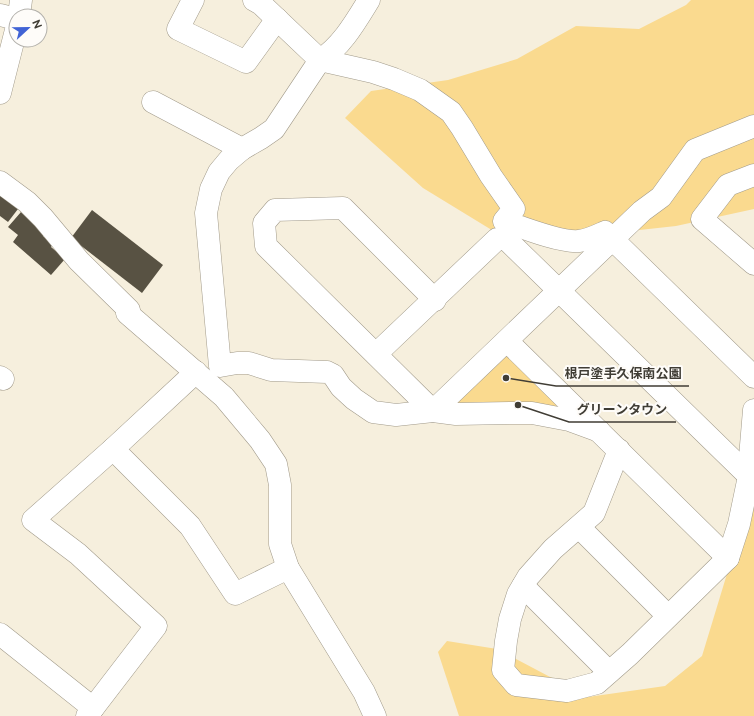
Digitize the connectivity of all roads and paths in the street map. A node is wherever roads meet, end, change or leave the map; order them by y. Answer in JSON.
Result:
{"nodes":[{"id":1,"x":193,"y":0,"type":"edge"},
{"id":2,"x":254,"y":0,"type":"edge"},
{"id":3,"x":369,"y":0,"type":"edge"},
{"id":4,"x":277,"y":19,"type":"junction"},
{"id":5,"x":11,"y":48,"type":"edge"},
{"id":6,"x":320,"y":60,"type":"junction"},
{"id":7,"x":0,"y":93,"type":"edge"},
{"id":8,"x":153,"y":102,"type":"dead end"},
{"id":9,"x":754,"y":126,"type":"edge"},
{"id":10,"x":242,"y":149,"type":"junction"},
{"id":11,"x":754,"y":175,"type":"edge"},
{"id":12,"x":0,"y":182,"type":"edge"},
{"id":13,"x":613,"y":240,"type":"junction"},
{"id":14,"x":754,"y":264,"type":"edge"},
{"id":15,"x":560,"y":291,"type":"junction"},
{"id":16,"x":435,"y":300,"type":"junction"},
{"id":17,"x":508,"y":341,"type":"junction"},
{"id":18,"x":376,"y":354,"type":"junction"},
{"id":19,"x":220,"y":366,"type":"junction"},
{"id":20,"x":196,"y":372,"type":"junction"},
{"id":21,"x":754,"y":377,"type":"edge"},
{"id":22,"x":224,"y":397,"type":"junction"},
{"id":23,"x":754,"y":410,"type":"edge"},
{"id":24,"x":433,"y":411,"type":"junction"},
{"id":25,"x":599,"y":431,"type":"junction"},
{"id":26,"x":113,"y":449,"type":"junction"},
{"id":27,"x":619,"y":450,"type":"junction"},
{"id":28,"x":749,"y":476,"type":"junction"},
{"id":29,"x":579,"y":527,"type":"junction"},
{"id":30,"x":728,"y":558,"type":"junction"},
{"id":31,"x":288,"y":568,"type":"junction"},
{"id":32,"x":523,"y":586,"type":"junction"},
{"id":33,"x":668,"y":616,"type":"junction"},
{"id":34,"x":0,"y":634,"type":"edge"},
{"id":35,"x":609,"y":672,"type":"junction"},
{"id":36,"x":90,"y":712,"type":"edge"},
{"id":37,"x":375,"y":716,"type":"edge"}],
"edges":[{"from":1,"to":4,"type":"street"},
{"from":2,"to":4,"type":"street"},
{"from":3,"to":6,"type":"street"},
{"from":4,"to":6,"type":"street"},
{"from":5,"to":7,"type":"street"},
{"from":6,"to":10,"type":"street"},
{"from":6,"to":13,"type":"street"},
{"from":8,"to":10,"type":"street"},
{"from":9,"to":13,"type":"street"},
{"from":10,"to":19,"type":"street"},
{"from":11,"to":14,"type":"street"},
{"from":12,"to":20,"type":"street"},
{"from":13,"to":15,"type":"street"},
{"from":13,"to":21,"type":"street"},
{"from":15,"to":16,"type":"street"},
{"from":15,"to":17,"type":"street"},
{"from":15,"to":28,"type":"street"},
{"from":16,"to":18,"type":"street"},
{"from":16,"to":18,"type":"street"},
{"from":17,"to":24,"type":"street"},
{"from":17,"to":25,"type":"street"},
{"from":18,"to":24,"type":"street"},
{"from":19,"to":22,"type":"street"},
{"from":19,"to":24,"type":"street"},
{"from":20,"to":22,"type":"street"},
{"from":20,"to":26,"type":"street"},
{"from":22,"to":31,"type":"street"},
{"from":23,"to":28,"type":"street"},
{"from":24,"to":25,"type":"street"},
{"from":25,"to":27,"type":"street"},
{"from":26,"to":31,"type":"street"},
{"from":26,"to":36,"type":"street"},
{"from":27,"to":29,"type":"street"},
{"from":27,"to":30,"type":"street"},
{"from":28,"to":30,"type":"street"},
{"from":29,"to":32,"type":"street"},
{"from":29,"to":33,"type":"street"},
{"from":30,"to":33,"type":"street"},
{"from":31,"to":37,"type":"street"},
{"from":32,"to":35,"type":"street"},
{"from":32,"to":35,"type":"street"},
{"from":33,"to":35,"type":"street"},
{"from":34,"to":36,"type":"street"}]}
